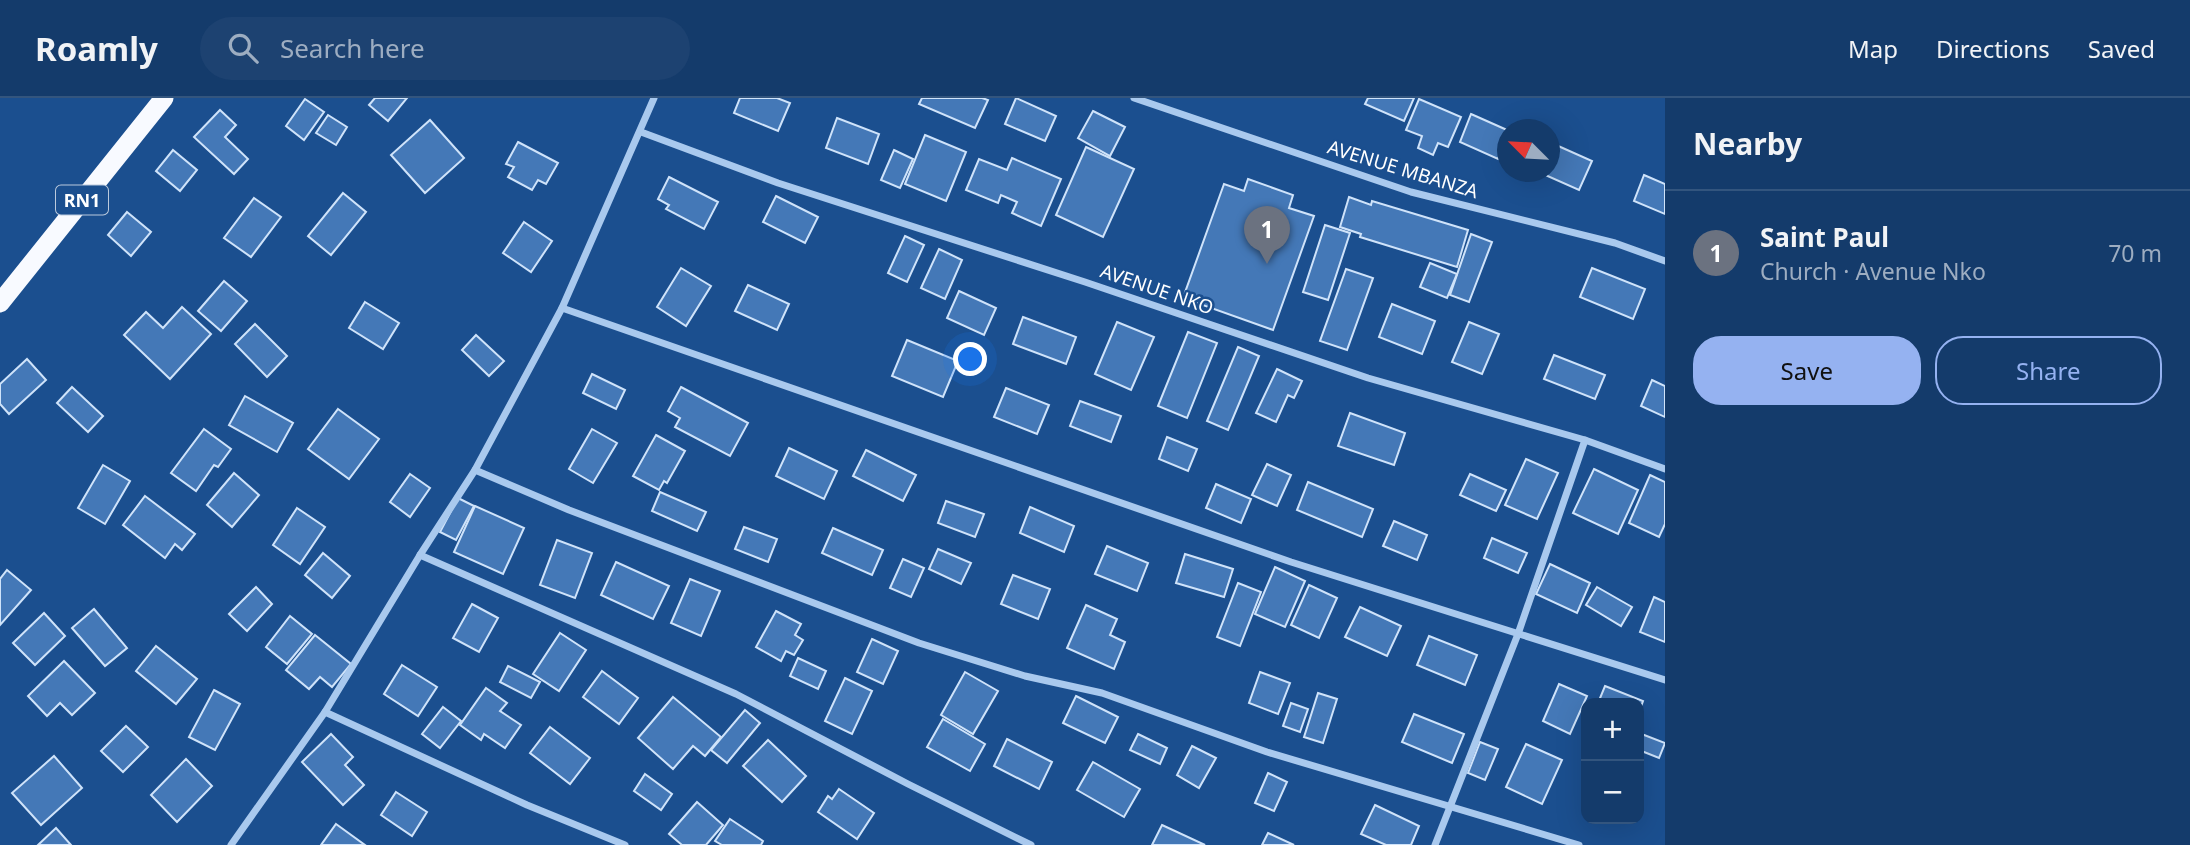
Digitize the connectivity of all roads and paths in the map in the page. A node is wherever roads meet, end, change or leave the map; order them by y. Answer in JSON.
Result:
{"nodes":[{"id":1,"x":164,"y":98,"type":"edge"},
{"id":2,"x":654,"y":98,"type":"edge"},
{"id":3,"x":1134,"y":98,"type":"edge"},
{"id":4,"x":641,"y":132,"type":"junction"},
{"id":5,"x":1665,"y":261,"type":"edge"},
{"id":6,"x":0,"y":303,"type":"edge"},
{"id":7,"x":562,"y":308,"type":"junction"},
{"id":8,"x":1585,"y":440,"type":"junction"},
{"id":9,"x":1665,"y":469,"type":"edge"},
{"id":10,"x":475,"y":470,"type":"junction"},
{"id":11,"x":419,"y":555,"type":"junction"},
{"id":12,"x":1518,"y":634,"type":"junction"},
{"id":13,"x":1665,"y":681,"type":"edge"},
{"id":14,"x":325,"y":712,"type":"junction"},
{"id":15,"x":1452,"y":806,"type":"junction"},
{"id":16,"x":231,"y":845,"type":"edge"},
{"id":17,"x":625,"y":845,"type":"edge"},
{"id":18,"x":1031,"y":845,"type":"edge"},
{"id":19,"x":1435,"y":845,"type":"edge"},
{"id":20,"x":1579,"y":845,"type":"edge"}],
"edges":[{"from":1,"to":6,"type":"highway","number":"RN1"},
{"from":2,"to":4,"type":"street"},
{"from":3,"to":5,"type":"street","name":"AVENUE MBANZA"},
{"from":4,"to":7,"type":"street"},
{"from":4,"to":8,"type":"street","name":"AVENUE NKO"},
{"from":7,"to":10,"type":"street"},
{"from":7,"to":12,"type":"street"},
{"from":8,"to":9,"type":"street","name":"AVENUE NKO"},
{"from":8,"to":12,"type":"street"},
{"from":10,"to":11,"type":"street"},
{"from":10,"to":15,"type":"street"},
{"from":11,"to":14,"type":"street"},
{"from":11,"to":18,"type":"street"},
{"from":12,"to":13,"type":"street"},
{"from":12,"to":15,"type":"street"},
{"from":14,"to":16,"type":"street"},
{"from":14,"to":17,"type":"street"},
{"from":15,"to":19,"type":"street"},
{"from":15,"to":20,"type":"street"}]}
